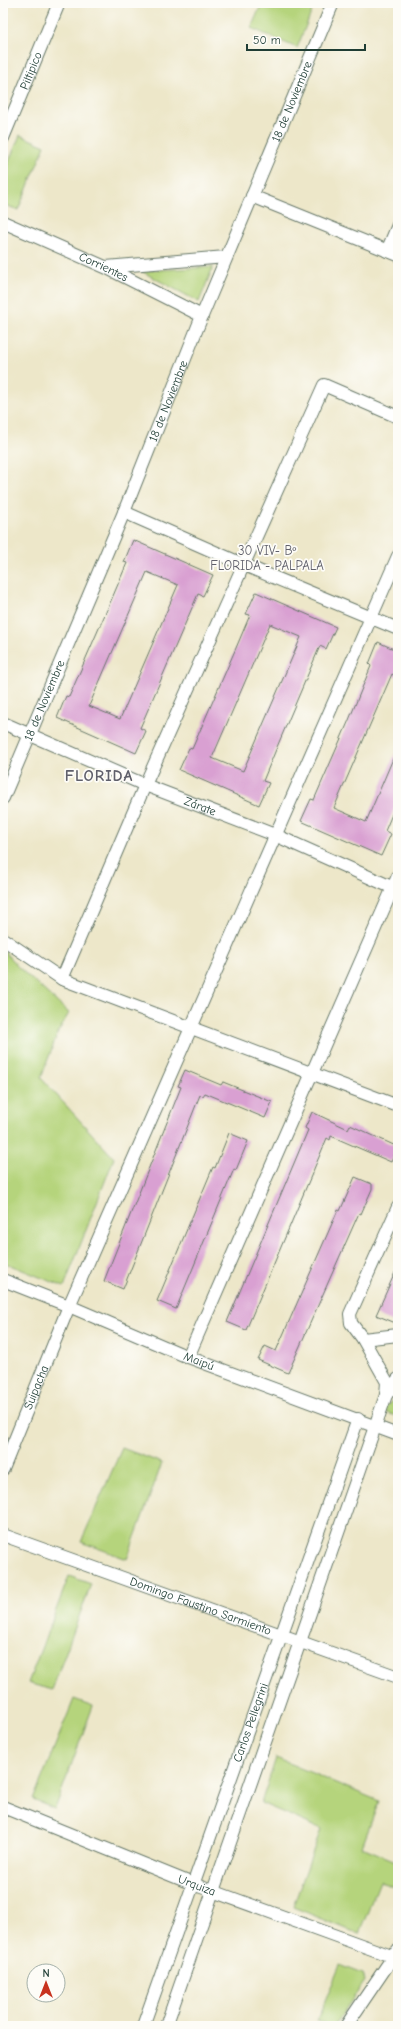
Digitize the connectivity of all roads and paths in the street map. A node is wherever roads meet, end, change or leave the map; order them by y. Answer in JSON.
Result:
{"nodes":[{"id":1,"x":59,"y":3,"type":"edge"},
{"id":2,"x":333,"y":3,"type":"edge"},
{"id":3,"x":3,"y":138,"type":"edge"},
{"id":4,"x":252,"y":196,"type":"junction"},
{"id":5,"x":3,"y":222,"type":"edge"},
{"id":6,"x":398,"y":225,"type":"edge"},
{"id":7,"x":393,"y":253,"type":"edge"},
{"id":8,"x":226,"y":257,"type":"junction"},
{"id":9,"x":105,"y":267,"type":"junction"},
{"id":10,"x":202,"y":316,"type":"junction"},
{"id":11,"x":398,"y":417,"type":"edge"},
{"id":12,"x":124,"y":512,"type":"junction"},
{"id":13,"x":398,"y":556,"type":"edge"},
{"id":14,"x":242,"y":564,"type":"junction"},
{"id":15,"x":370,"y":617,"type":"junction"},
{"id":16,"x":398,"y":629,"type":"edge"},
{"id":17,"x":3,"y":723,"type":"edge"},
{"id":18,"x":30,"y":736,"type":"junction"},
{"id":19,"x":145,"y":785,"type":"junction"},
{"id":20,"x":3,"y":798,"type":"edge"},
{"id":21,"x":275,"y":835,"type":"junction"},
{"id":22,"x":398,"y":876,"type":"edge"},
{"id":23,"x":395,"y":889,"type":"edge"},
{"id":24,"x":3,"y":939,"type":"edge"},
{"id":25,"x":62,"y":980,"type":"junction"},
{"id":26,"x":189,"y":1028,"type":"junction"},
{"id":27,"x":312,"y":1075,"type":"junction"},
{"id":28,"x":398,"y":1106,"type":"edge"},
{"id":29,"x":398,"y":1207,"type":"edge"},
{"id":30,"x":3,"y":1280,"type":"edge"},
{"id":31,"x":69,"y":1306,"type":"junction"},
{"id":32,"x":398,"y":1335,"type":"edge"},
{"id":33,"x":362,"y":1339,"type":"junction"},
{"id":34,"x":188,"y":1356,"type":"junction"},
{"id":35,"x":398,"y":1379,"type":"edge"},
{"id":36,"x":386,"y":1394,"type":"junction"},
{"id":37,"x":358,"y":1420,"type":"junction"},
{"id":38,"x":375,"y":1426,"type":"junction"},
{"id":39,"x":398,"y":1436,"type":"edge"},
{"id":40,"x":3,"y":1469,"type":"edge"},
{"id":41,"x":3,"y":1535,"type":"edge"},
{"id":42,"x":282,"y":1636,"type":"junction"},
{"id":43,"x":299,"y":1642,"type":"junction"},
{"id":44,"x":398,"y":1677,"type":"edge"},
{"id":45,"x":3,"y":1807,"type":"edge"},
{"id":46,"x":193,"y":1884,"type":"junction"},
{"id":47,"x":214,"y":1890,"type":"junction"},
{"id":48,"x":396,"y":1954,"type":"edge"},
{"id":49,"x":143,"y":2026,"type":"edge"},
{"id":50,"x":166,"y":2026,"type":"edge"},
{"id":51,"x":346,"y":2026,"type":"edge"}],
"edges":[{"from":1,"to":3,"type":"street","name":"Piltipico"},
{"from":2,"to":4,"type":"street","name":"18 de Noviembre"},
{"from":4,"to":7,"type":"street"},
{"from":4,"to":8,"type":"street","name":"18 de Noviembre"},
{"from":5,"to":9,"type":"street","name":"Corrientes"},
{"from":6,"to":7,"type":"street"},
{"from":8,"to":9,"type":"street"},
{"from":8,"to":10,"type":"street","name":"18 de Noviembre"},
{"from":9,"to":10,"type":"street","name":"Corrientes"},
{"from":10,"to":12,"type":"street","name":"18 de Noviembre"},
{"from":11,"to":14,"type":"street"},
{"from":12,"to":14,"type":"street"},
{"from":12,"to":18,"type":"street","name":"18 de Noviembre"},
{"from":13,"to":15,"type":"street","name":"Suipacha"},
{"from":14,"to":15,"type":"street"},
{"from":14,"to":19,"type":"street"},
{"from":15,"to":16,"type":"street"},
{"from":15,"to":21,"type":"street","name":"Suipacha"},
{"from":17,"to":18,"type":"street","name":"Zárate"},
{"from":18,"to":19,"type":"street","name":"Zárate"},
{"from":18,"to":20,"type":"street","name":"18 de Noviembre"},
{"from":19,"to":21,"type":"street","name":"Zárate"},
{"from":19,"to":25,"type":"street"},
{"from":21,"to":23,"type":"street","name":"Zárate"},
{"from":21,"to":26,"type":"street","name":"Suipacha"},
{"from":22,"to":23,"type":"street"},
{"from":23,"to":27,"type":"street"},
{"from":24,"to":25,"type":"street"},
{"from":25,"to":26,"type":"street"},
{"from":26,"to":27,"type":"street"},
{"from":26,"to":31,"type":"street","name":"Suipacha"},
{"from":27,"to":28,"type":"street"},
{"from":27,"to":34,"type":"street"},
{"from":29,"to":33,"type":"street"},
{"from":30,"to":31,"type":"street","name":"Maipú"},
{"from":31,"to":34,"type":"street","name":"Maipú"},
{"from":31,"to":40,"type":"street","name":"Suipacha"},
{"from":32,"to":33,"type":"street"},
{"from":33,"to":36,"type":"street"},
{"from":34,"to":37,"type":"street","name":"Maipú"},
{"from":35,"to":36,"type":"street"},
{"from":36,"to":38,"type":"street","name":"Carlos Pellegrini"},
{"from":37,"to":38,"type":"street","name":"Maipú"},
{"from":37,"to":42,"type":"street","name":"Carlos Pellegrini"},
{"from":38,"to":39,"type":"street","name":"Maipú"},
{"from":38,"to":43,"type":"street","name":"Carlos Pellegrini"},
{"from":41,"to":42,"type":"street","name":"Domingo Faustino Sarmiento"},
{"from":42,"to":43,"type":"street","name":"Domingo Faustino Sarmiento"},
{"from":42,"to":46,"type":"street","name":"Carlos Pellegrini"},
{"from":43,"to":44,"type":"street","name":"Domingo Faustino Sarmiento"},
{"from":43,"to":47,"type":"street","name":"Carlos Pellegrini"},
{"from":45,"to":46,"type":"street","name":"Urquiza"},
{"from":46,"to":47,"type":"street","name":"Urquiza"},
{"from":46,"to":49,"type":"street","name":"Carlos Pellegrini"},
{"from":47,"to":48,"type":"street","name":"Urquiza"},
{"from":47,"to":50,"type":"street","name":"Carlos Pellegrini"},
{"from":48,"to":51,"type":"street"}]}
